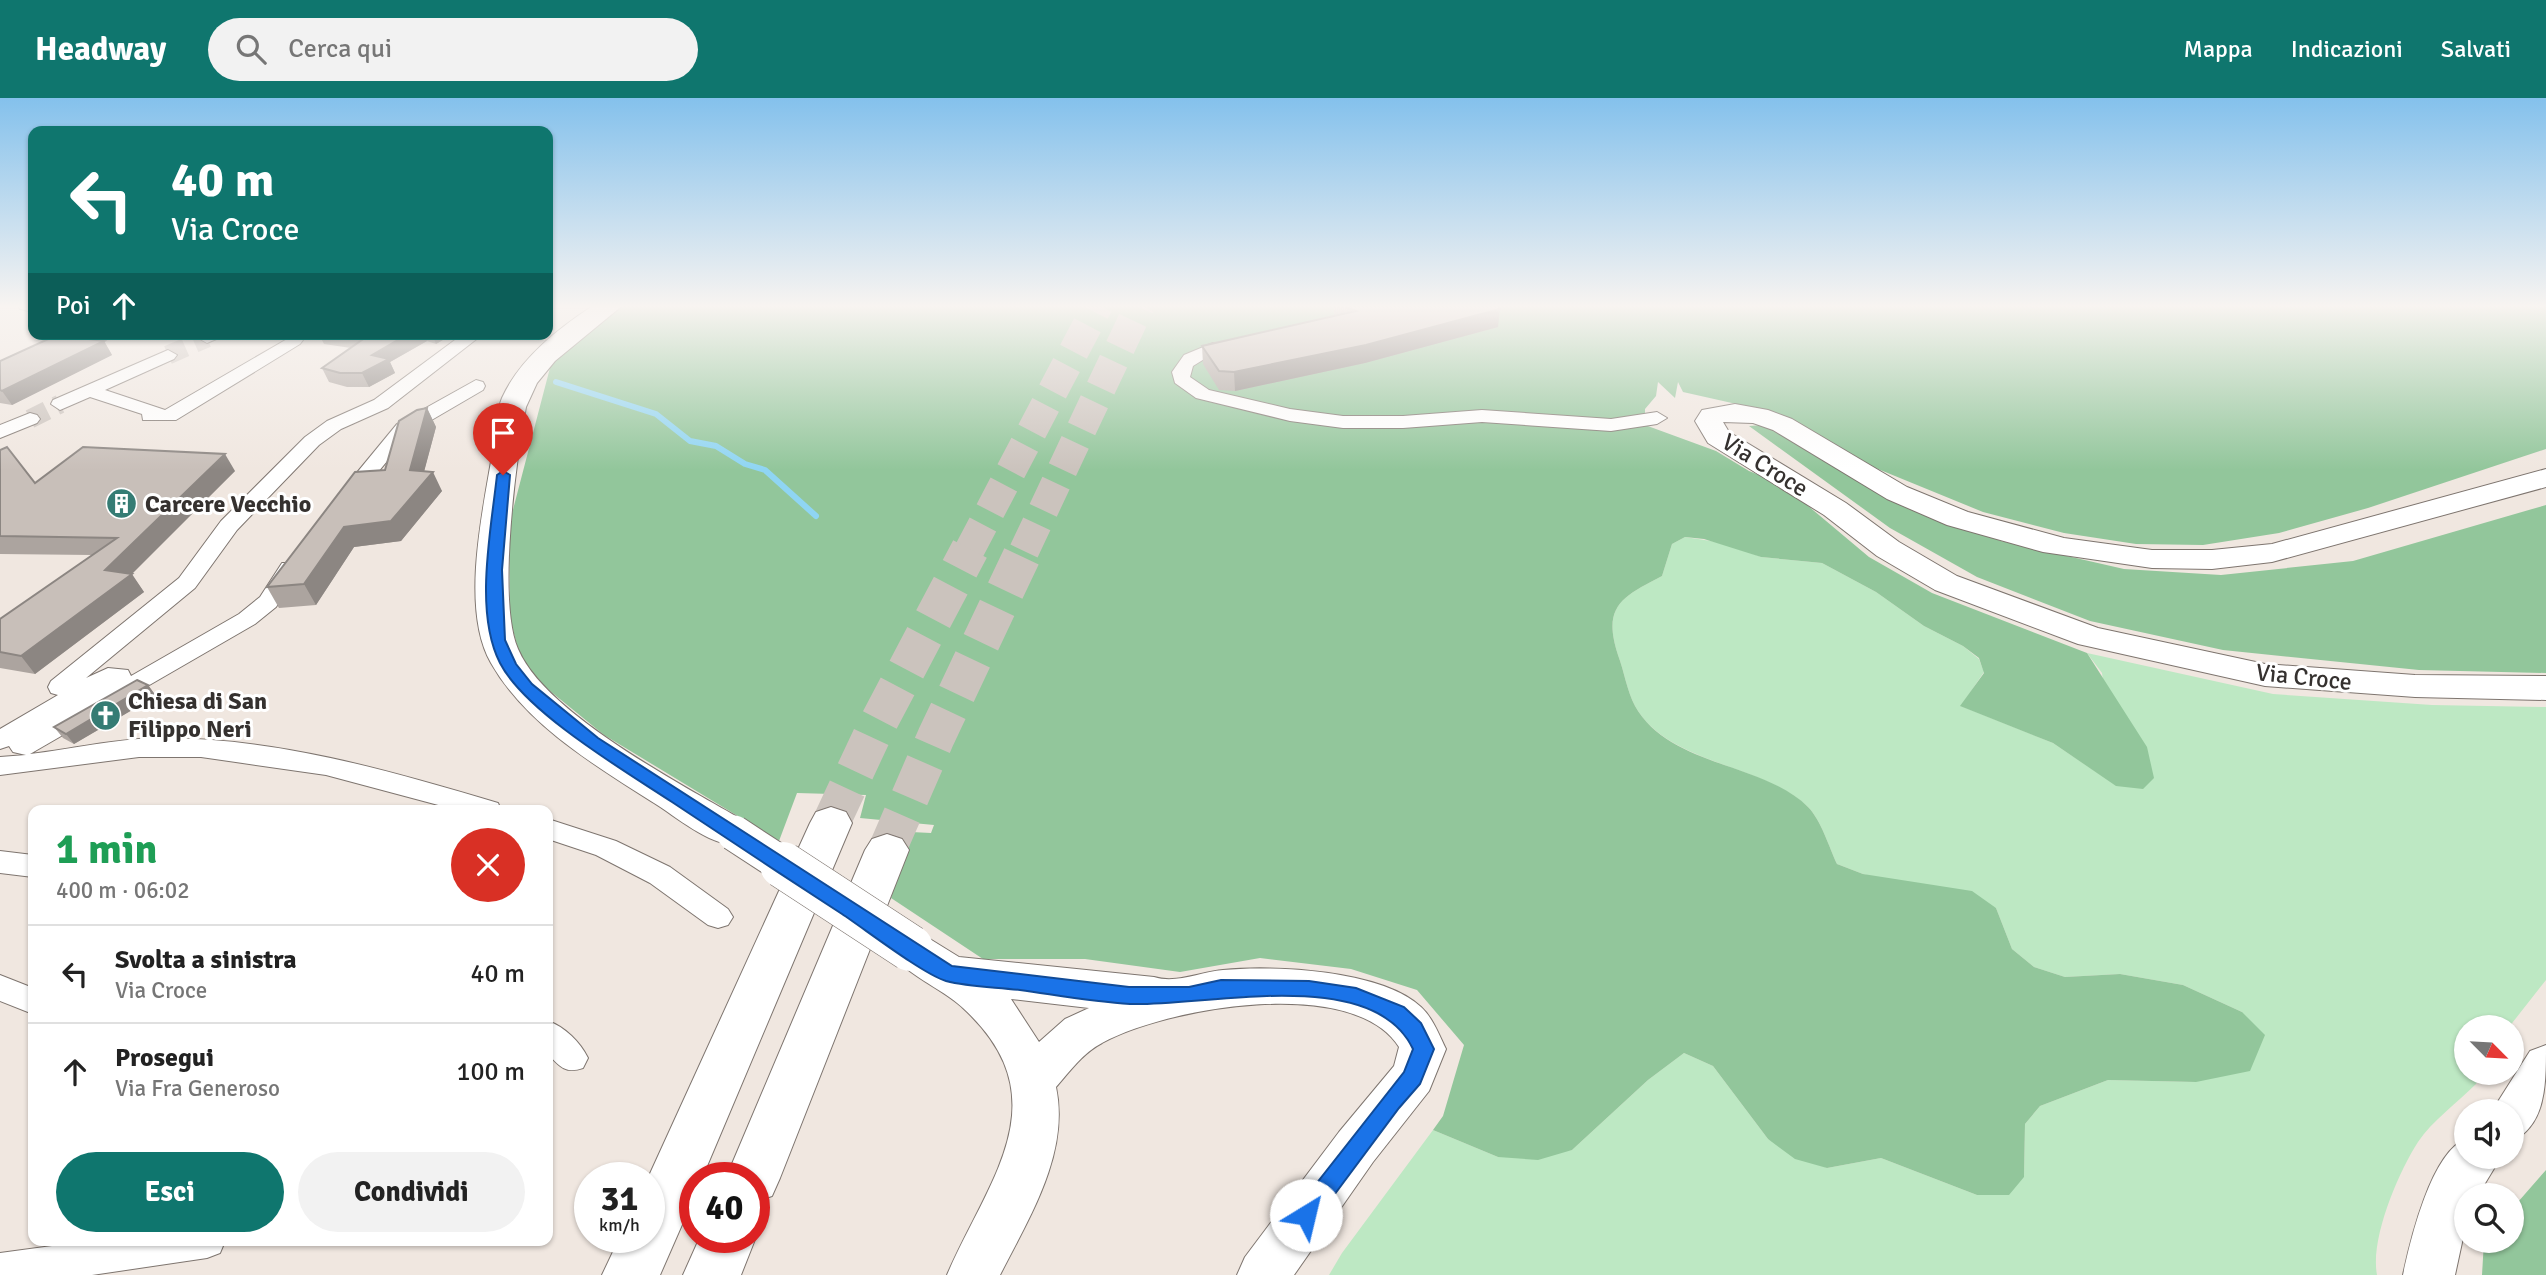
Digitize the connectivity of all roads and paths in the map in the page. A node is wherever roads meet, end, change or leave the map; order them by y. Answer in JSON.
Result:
{"nodes":[{"id":1,"x":26,"y":360,"type":"edge"},
{"id":2,"x":157,"y":360,"type":"tunnel mouth"},
{"id":3,"x":259,"y":360,"type":"edge"},
{"id":4,"x":440,"y":360,"type":"edge"},
{"id":5,"x":541,"y":360,"type":"edge"},
{"id":6,"x":1187,"y":360,"type":"edge"},
{"id":7,"x":0,"y":372,"type":"edge"},
{"id":8,"x":476,"y":386,"type":"dead end"},
{"id":9,"x":88,"y":391,"type":"junction"},
{"id":10,"x":60,"y":404,"type":"tunnel mouth"},
{"id":11,"x":1657,"y":418,"type":"dead end"},
{"id":12,"x":30,"y":419,"type":"tunnel mouth"},
{"id":13,"x":0,"y":432,"type":"edge"},
{"id":14,"x":2546,"y":478,"type":"edge"},
{"id":15,"x":342,"y":503,"type":"edge"},
{"id":16,"x":280,"y":600,"type":"edge"},
{"id":17,"x":2546,"y":688,"type":"edge"},
{"id":18,"x":0,"y":725,"type":"edge"},
{"id":19,"x":7,"y":745,"type":"edge"},
{"id":20,"x":0,"y":766,"type":"edge"},
{"id":21,"x":472,"y":805,"type":"edge"},
{"id":22,"x":831,"y":822,"type":"tunnel mouth"},
{"id":23,"x":553,"y":831,"type":"edge"},
{"id":24,"x":887,"y":850,"type":"tunnel mouth"},
{"id":25,"x":0,"y":862,"type":"edge"},
{"id":26,"x":28,"y":865,"type":"edge"},
{"id":27,"x":718,"y":917,"type":"dead end"},
{"id":28,"x":948,"y":973,"type":"junction"},
{"id":29,"x":0,"y":988,"type":"edge"},
{"id":30,"x":1189,"y":996,"type":"junction"},
{"id":31,"x":28,"y":999,"type":"edge"},
{"id":32,"x":553,"y":1039,"type":"edge"},
{"id":33,"x":572,"y":1058,"type":"dead end"},
{"id":34,"x":2546,"y":1065,"type":"edge"},
{"id":35,"x":1034,"y":1079,"type":"junction"},
{"id":36,"x":2524,"y":1105,"type":"edge"},
{"id":37,"x":759,"y":1162,"type":"edge"},
{"id":38,"x":2465,"y":1169,"type":"edge"},
{"id":39,"x":665,"y":1200,"type":"edge"},
{"id":40,"x":172,"y":1246,"type":"edge"},
{"id":41,"x":641,"y":1253,"type":"edge"},
{"id":42,"x":721,"y":1253,"type":"edge"},
{"id":43,"x":0,"y":1271,"type":"edge"},
{"id":44,"x":631,"y":1275,"type":"edge"},
{"id":45,"x":712,"y":1275,"type":"edge"},
{"id":46,"x":974,"y":1275,"type":"edge"},
{"id":47,"x":1263,"y":1275,"type":"edge"},
{"id":48,"x":2429,"y":1275,"type":"edge"}],
"edges":[{"from":1,"to":7,"type":"street"},
{"from":2,"to":9,"type":"street"},
{"from":3,"to":9,"type":"street"},
{"from":4,"to":18,"type":"street"},
{"from":5,"to":28,"type":"street","bridge":true},
{"from":6,"to":11,"type":"street"},
{"from":8,"to":15,"type":"street"},
{"from":9,"to":10,"type":"street"},
{"from":12,"to":13,"type":"street"},
{"from":14,"to":17,"type":"street","name":"Via Croce"},
{"from":16,"to":19,"type":"street"},
{"from":20,"to":21,"type":"street"},
{"from":22,"to":39,"type":"highway"},
{"from":23,"to":27,"type":"street"},
{"from":24,"to":37,"type":"highway"},
{"from":25,"to":26,"type":"street"},
{"from":28,"to":30,"type":"street"},
{"from":28,"to":35,"type":"street"},
{"from":29,"to":31,"type":"street"},
{"from":30,"to":35,"type":"street"},
{"from":30,"to":47,"type":"street"},
{"from":32,"to":33,"type":"street"},
{"from":34,"to":36,"type":"street"},
{"from":35,"to":46,"type":"street"},
{"from":38,"to":48,"type":"street"},
{"from":40,"to":43,"type":"street"},
{"from":41,"to":44,"type":"highway"},
{"from":42,"to":45,"type":"highway"}]}
